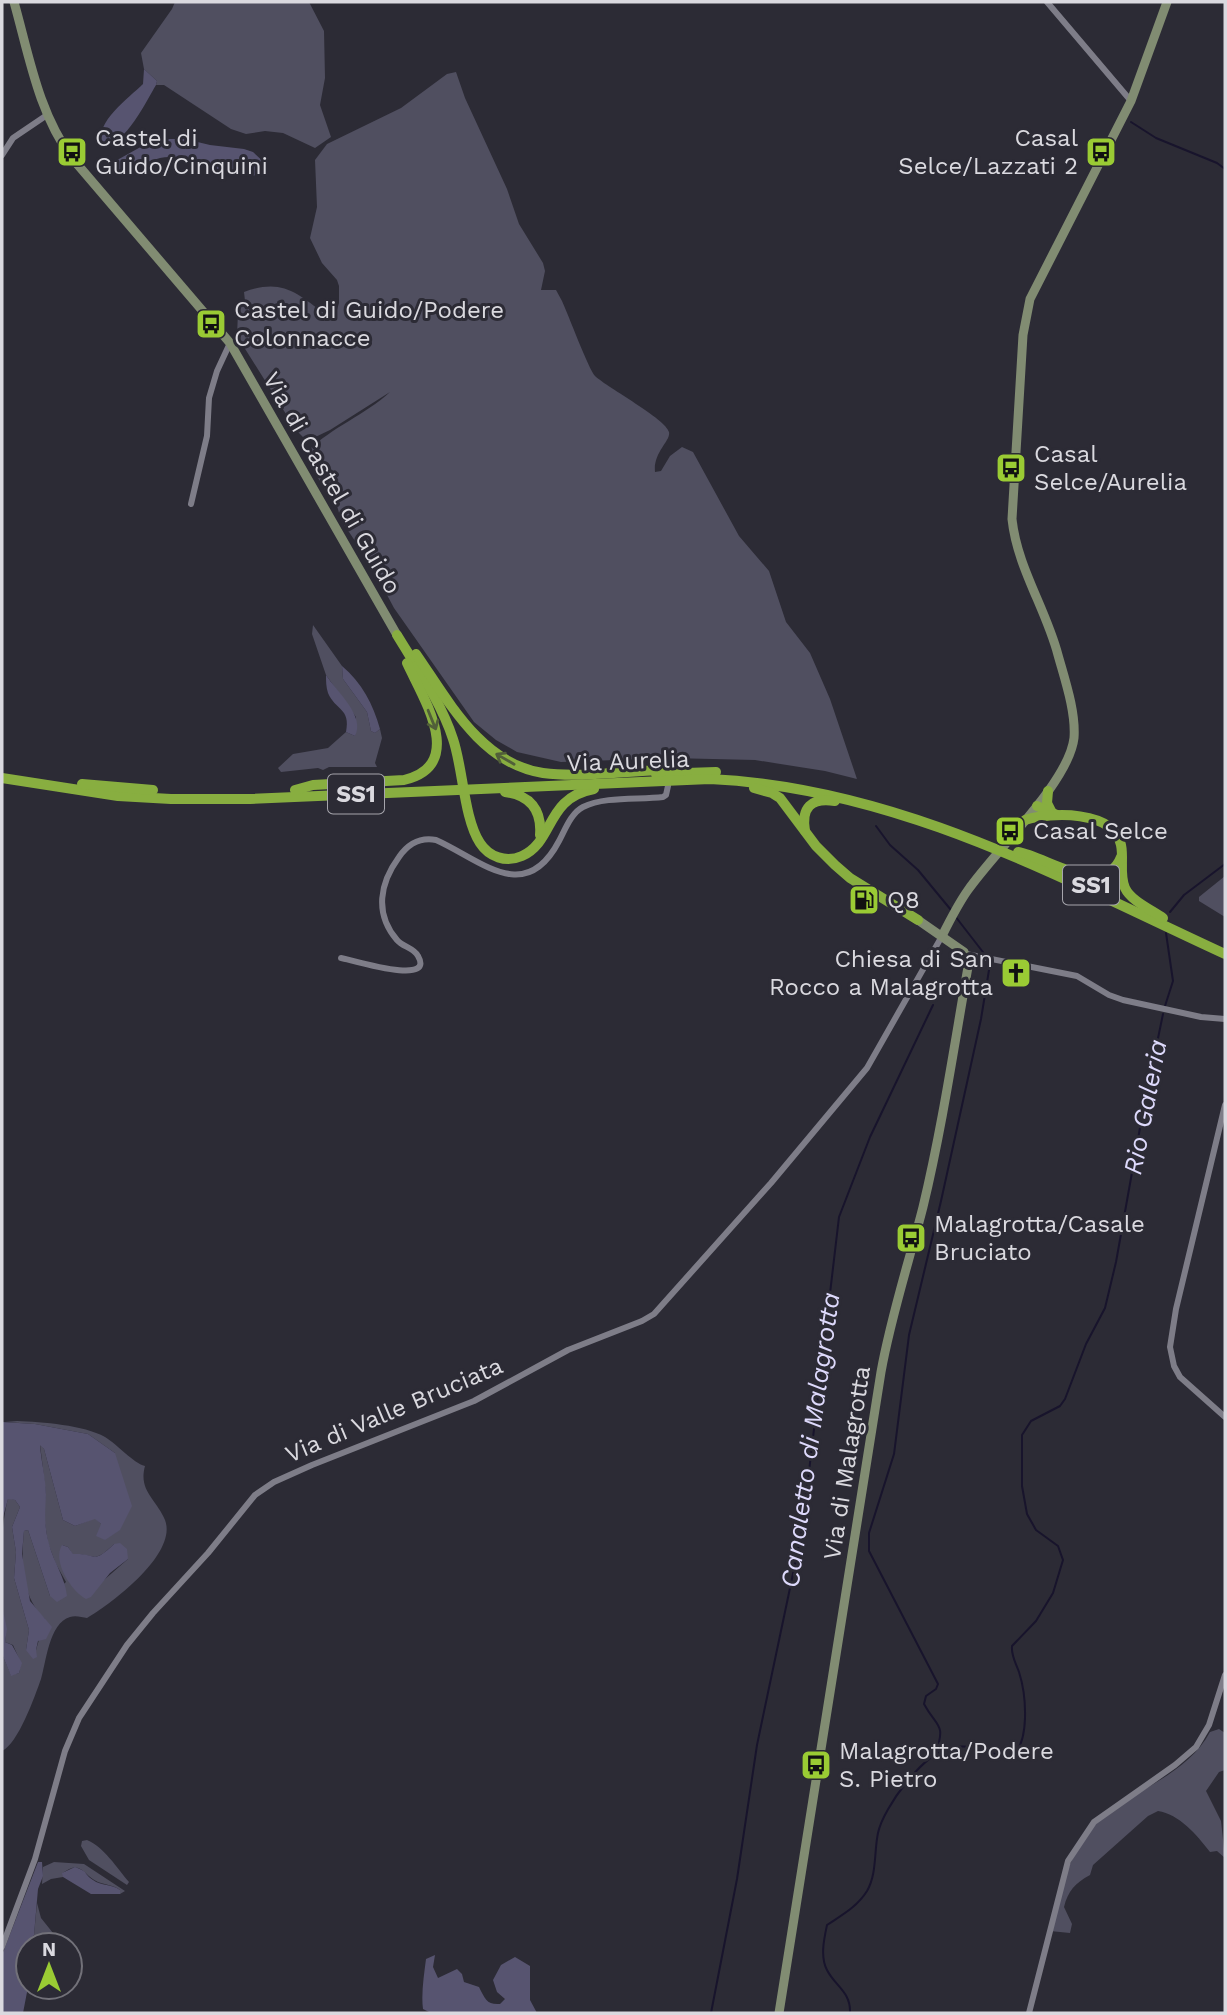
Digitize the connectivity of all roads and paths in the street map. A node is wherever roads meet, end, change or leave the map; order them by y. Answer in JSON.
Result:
{"nodes":[{"id":1,"x":14,"y":2,"type":"edge"},
{"id":2,"x":1047,"y":2,"type":"edge"},
{"id":3,"x":1167,"y":2,"type":"edge"},
{"id":4,"x":1130,"y":101,"type":"junction"},
{"id":5,"x":47,"y":115,"type":"junction"},
{"id":6,"x":2,"y":155,"type":"edge"},
{"id":7,"x":230,"y":343,"type":"junction"},
{"id":8,"x":191,"y":504,"type":"dead end"},
{"id":9,"x":397,"y":635,"type":"junction"},
{"id":10,"x":2,"y":771,"type":"edge"},
{"id":11,"x":693,"y":772,"type":"junction"},
{"id":12,"x":2,"y":778,"type":"edge"},
{"id":13,"x":710,"y":779,"type":"junction"},
{"id":14,"x":725,"y":780,"type":"junction"},
{"id":15,"x":668,"y":786,"type":"junction"},
{"id":16,"x":295,"y":790,"type":"junction"},
{"id":17,"x":1048,"y":792,"type":"junction"},
{"id":18,"x":317,"y":796,"type":"junction"},
{"id":19,"x":1037,"y":806,"type":"junction"},
{"id":20,"x":894,"y":810,"type":"junction"},
{"id":21,"x":1053,"y":815,"type":"junction"},
{"id":22,"x":1025,"y":820,"type":"junction"},
{"id":23,"x":806,"y":834,"type":"junction"},
{"id":24,"x":987,"y":841,"type":"junction"},
{"id":25,"x":536,"y":844,"type":"junction"},
{"id":26,"x":1122,"y":852,"type":"junction"},
{"id":27,"x":1017,"y":855,"type":"junction"},
{"id":28,"x":1157,"y":919,"type":"junction"},
{"id":29,"x":918,"y":920,"type":"joint"},
{"id":30,"x":1192,"y":935,"type":"junction"},
{"id":31,"x":942,"y":936,"type":"junction"},
{"id":32,"x":1225,"y":946,"type":"edge"},
{"id":33,"x":966,"y":954,"type":"junction"},
{"id":34,"x":1225,"y":954,"type":"edge"},
{"id":35,"x":341,"y":958,"type":"dead end"},
{"id":36,"x":1225,"y":1019,"type":"edge"},
{"id":37,"x":1225,"y":1105,"type":"edge"},
{"id":38,"x":1225,"y":1417,"type":"edge"},
{"id":39,"x":1225,"y":1675,"type":"edge"},
{"id":40,"x":2,"y":1947,"type":"edge"},
{"id":41,"x":779,"y":2013,"type":"edge"},
{"id":42,"x":1029,"y":2013,"type":"edge"}],
"edges":[{"from":1,"to":5,"type":"main road","name":"Via di Castel di Guido"},
{"from":2,"to":4,"type":"street"},
{"from":3,"to":4,"type":"main road"},
{"from":4,"to":17,"type":"main road"},
{"from":5,"to":6,"type":"street"},
{"from":5,"to":7,"type":"main road","name":"Via di Castel di Guido"},
{"from":7,"to":8,"type":"street"},
{"from":7,"to":9,"type":"main road","name":"Via di Castel di Guido"},
{"from":11,"to":9,"type":"highway","one_way":true},
{"from":9,"to":16,"type":"highway","one_way":true},
{"from":9,"to":25,"type":"highway"},
{"from":10,"to":16,"type":"highway","name":"Via Aurelia","number":"SS1"},
{"from":11,"to":16,"type":"highway","name":"Via Aurelia","number":"SS1"},
{"from":11,"to":24,"type":"highway","name":"Via Aurelia","number":"SS1"},
{"from":12,"to":18,"type":"highway","name":"Via Aurelia","number":"SS1"},
{"from":13,"to":14,"type":"highway","name":"Via Aurelia","number":"SS1"},
{"from":13,"to":15,"type":"highway"},
{"from":13,"to":18,"type":"highway","name":"Via Aurelia","number":"SS1"},
{"from":14,"to":20,"type":"highway","name":"Via Aurelia","number":"SS1"},
{"from":14,"to":23,"type":"highway"},
{"from":15,"to":25,"type":"highway"},
{"from":15,"to":35,"type":"street"},
{"from":17,"to":19,"type":"main road"},
{"from":17,"to":21,"type":"highway"},
{"from":18,"to":25,"type":"highway"},
{"from":19,"to":21,"type":"highway"},
{"from":19,"to":22,"type":"main road"},
{"from":20,"to":23,"type":"highway"},
{"from":20,"to":24,"type":"highway","name":"Via Aurelia","number":"SS1"},
{"from":21,"to":22,"type":"highway"},
{"from":21,"to":26,"type":"highway"},
{"from":22,"to":31,"type":"main road"},
{"from":23,"to":29,"type":"highway"},
{"from":24,"to":27,"type":"highway","name":"Via Aurelia","number":"SS1"},
{"from":26,"to":27,"type":"highway"},
{"from":26,"to":28,"type":"highway"},
{"from":27,"to":28,"type":"highway","name":"Via Aurelia","number":"SS1"},
{"from":28,"to":30,"type":"highway","name":"Via Aurelia","number":"SS1"},
{"from":29,"to":31,"type":"main road"},
{"from":30,"to":32,"type":"highway","name":"Via Aurelia","number":"SS1"},
{"from":30,"to":34,"type":"highway","name":"Via Aurelia","number":"SS1"},
{"from":31,"to":33,"type":"main road"},
{"from":31,"to":40,"type":"street","name":"Via di Valle Bruciata"},
{"from":33,"to":36,"type":"street"},
{"from":33,"to":41,"type":"main road","name":"Via di Malagrotta"},
{"from":37,"to":38,"type":"street"},
{"from":39,"to":42,"type":"street"}]}
